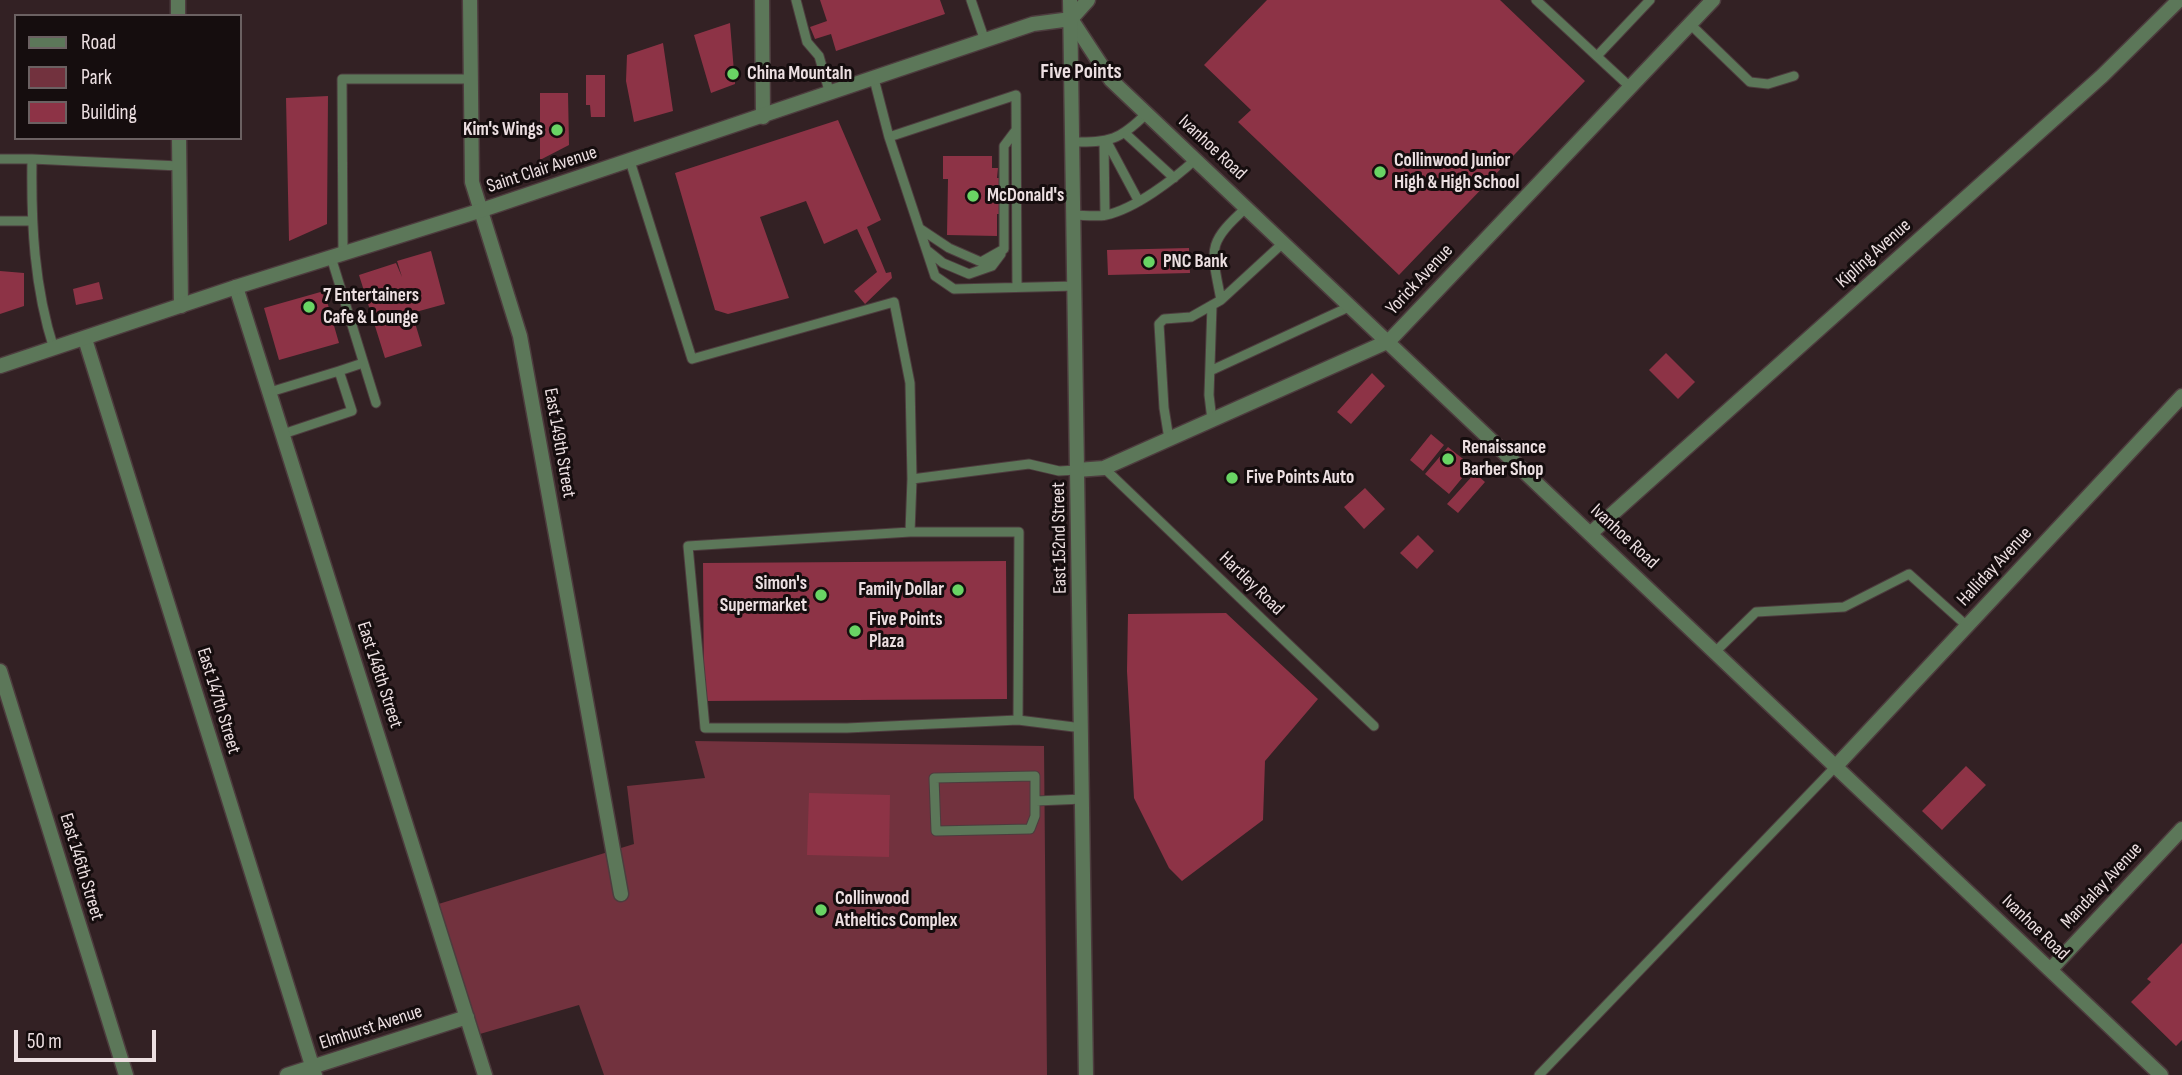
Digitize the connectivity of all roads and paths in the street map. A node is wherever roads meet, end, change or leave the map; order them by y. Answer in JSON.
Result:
{"nodes":[{"id":1,"x":470,"y":0,"type":"edge"},
{"id":2,"x":762,"y":0,"type":"edge"},
{"id":3,"x":796,"y":0,"type":"edge"},
{"id":4,"x":971,"y":0,"type":"edge"},
{"id":5,"x":1070,"y":0,"type":"edge"},
{"id":6,"x":1088,"y":0,"type":"edge"},
{"id":7,"x":1536,"y":0,"type":"edge"},
{"id":8,"x":1713,"y":0,"type":"edge"},
{"id":9,"x":2179,"y":0,"type":"edge"},
{"id":10,"x":1643,"y":2,"type":"edge"},
{"id":11,"x":1070,"y":19,"type":"junction"},
{"id":12,"x":1690,"y":24,"type":"junction"},
{"id":13,"x":985,"y":41,"type":"junction"},
{"id":14,"x":1597,"y":56,"type":"junction"},
{"id":15,"x":1794,"y":76,"type":"dead end"},
{"id":16,"x":471,"y":79,"type":"junction"},
{"id":17,"x":874,"y":79,"type":"junction"},
{"id":18,"x":1629,"y":86,"type":"junction"},
{"id":19,"x":830,"y":94,"type":"junction"},
{"id":20,"x":1147,"y":113,"type":"junction"},
{"id":21,"x":763,"y":117,"type":"junction"},
{"id":22,"x":1016,"y":130,"type":"junction"},
{"id":23,"x":1126,"y":134,"type":"junction"},
{"id":24,"x":889,"y":137,"type":"junction"},
{"id":25,"x":179,"y":140,"type":"edge"},
{"id":26,"x":1072,"y":142,"type":"junction"},
{"id":27,"x":1105,"y":142,"type":"junction"},
{"id":28,"x":0,"y":159,"type":"edge"},
{"id":29,"x":32,"y":159,"type":"junction"},
{"id":30,"x":1196,"y":159,"type":"junction"},
{"id":31,"x":630,"y":161,"type":"junction"},
{"id":32,"x":179,"y":166,"type":"junction"},
{"id":33,"x":1174,"y":178,"type":"junction"},
{"id":34,"x":1138,"y":200,"type":"junction"},
{"id":35,"x":1247,"y":207,"type":"junction"},
{"id":36,"x":482,"y":210,"type":"junction"},
{"id":37,"x":1072,"y":215,"type":"junction"},
{"id":38,"x":1105,"y":215,"type":"junction"},
{"id":39,"x":0,"y":221,"type":"edge"},
{"id":40,"x":31,"y":221,"type":"junction"},
{"id":41,"x":919,"y":228,"type":"junction"},
{"id":42,"x":1283,"y":243,"type":"junction"},
{"id":43,"x":1004,"y":249,"type":"junction"},
{"id":44,"x":926,"y":250,"type":"junction"},
{"id":45,"x":337,"y":256,"type":"junction"},
{"id":46,"x":1017,"y":286,"type":"junction"},
{"id":47,"x":1076,"y":286,"type":"junction"},
{"id":48,"x":236,"y":287,"type":"junction"},
{"id":49,"x":1216,"y":302,"type":"junction"},
{"id":50,"x":181,"y":306,"type":"junction"},
{"id":51,"x":1351,"y":306,"type":"junction"},
{"id":52,"x":85,"y":339,"type":"junction"},
{"id":53,"x":1389,"y":341,"type":"junction"},
{"id":54,"x":54,"y":349,"type":"junction"},
{"id":55,"x":363,"y":363,"type":"junction"},
{"id":56,"x":0,"y":366,"type":"edge"},
{"id":57,"x":339,"y":371,"type":"junction"},
{"id":58,"x":1210,"y":371,"type":"junction"},
{"id":59,"x":270,"y":392,"type":"junction"},
{"id":60,"x":2182,"y":396,"type":"edge"},
{"id":61,"x":376,"y":403,"type":"dead end"},
{"id":62,"x":1212,"y":420,"type":"junction"},
{"id":63,"x":283,"y":433,"type":"junction"},
{"id":64,"x":1169,"y":439,"type":"junction"},
{"id":65,"x":1104,"y":468,"type":"junction"},
{"id":66,"x":1077,"y":470,"type":"junction"},
{"id":67,"x":912,"y":479,"type":"junction"},
{"id":68,"x":910,"y":532,"type":"junction"},
{"id":69,"x":1591,"y":533,"type":"junction"},
{"id":70,"x":1967,"y":626,"type":"junction"},
{"id":71,"x":1716,"y":650,"type":"junction"},
{"id":72,"x":0,"y":671,"type":"edge"},
{"id":73,"x":1018,"y":720,"type":"junction"},
{"id":74,"x":1374,"y":726,"type":"dead end"},
{"id":75,"x":1082,"y":728,"type":"junction"},
{"id":76,"x":1837,"y":765,"type":"junction"},
{"id":77,"x":1083,"y":799,"type":"junction"},
{"id":78,"x":1036,"y":801,"type":"junction"},
{"id":79,"x":2182,"y":829,"type":"edge"},
{"id":80,"x":621,"y":894,"type":"dead end"},
{"id":81,"x":2051,"y":969,"type":"junction"},
{"id":82,"x":467,"y":1017,"type":"junction"},
{"id":83,"x":314,"y":1071,"type":"edge"},
{"id":84,"x":126,"y":1075,"type":"edge"},
{"id":85,"x":287,"y":1075,"type":"edge"},
{"id":86,"x":485,"y":1075,"type":"edge"},
{"id":87,"x":1086,"y":1075,"type":"edge"},
{"id":88,"x":1539,"y":1075,"type":"edge"},
{"id":89,"x":2161,"y":1075,"type":"edge"}],
"edges":[{"from":1,"to":16,"type":"street","name":"East 149th Street"},
{"from":2,"to":21,"type":"street"},
{"from":3,"to":19,"type":"lane"},
{"from":4,"to":13,"type":"lane"},
{"from":5,"to":11,"type":"street","name":"East 152nd Street"},
{"from":6,"to":11,"type":"street"},
{"from":7,"to":14,"type":"lane"},
{"from":8,"to":12,"type":"street","name":"Yorick Avenue"},
{"from":9,"to":69,"type":"street","name":"Kipling Avenue"},
{"from":10,"to":14,"type":"lane"},
{"from":11,"to":13,"type":"street","name":"Saint Clair Avenue"},
{"from":11,"to":20,"type":"street","name":"Ivanhoe Road"},
{"from":11,"to":26,"type":"street","name":"East 152nd Street"},
{"from":12,"to":15,"type":"lane"},
{"from":12,"to":18,"type":"street","name":"Yorick Avenue"},
{"from":13,"to":17,"type":"street","name":"Saint Clair Avenue"},
{"from":14,"to":18,"type":"lane"},
{"from":16,"to":36,"type":"street","name":"East 149th Street"},
{"from":16,"to":45,"type":"lane"},
{"from":17,"to":19,"type":"street","name":"Saint Clair Avenue"},
{"from":17,"to":24,"type":"lane"},
{"from":18,"to":53,"type":"street","name":"Yorick Avenue"},
{"from":19,"to":21,"type":"street","name":"Saint Clair Avenue"},
{"from":20,"to":23,"type":"lane"},
{"from":20,"to":30,"type":"street","name":"Ivanhoe Road"},
{"from":21,"to":31,"type":"street","name":"Saint Clair Avenue"},
{"from":22,"to":24,"type":"lane"},
{"from":22,"to":43,"type":"lane"},
{"from":22,"to":46,"type":"lane"},
{"from":23,"to":27,"type":"lane"},
{"from":23,"to":33,"type":"lane"},
{"from":24,"to":41,"type":"lane"},
{"from":25,"to":32,"type":"street"},
{"from":26,"to":27,"type":"lane"},
{"from":26,"to":37,"type":"street","name":"East 152nd Street"},
{"from":27,"to":34,"type":"lane"},
{"from":27,"to":38,"type":"lane"},
{"from":28,"to":29,"type":"lane"},
{"from":29,"to":32,"type":"lane"},
{"from":29,"to":40,"type":"lane"},
{"from":30,"to":33,"type":"lane"},
{"from":30,"to":35,"type":"street","name":"Ivanhoe Road"},
{"from":31,"to":36,"type":"street","name":"Saint Clair Avenue"},
{"from":31,"to":67,"type":"lane"},
{"from":32,"to":50,"type":"street"},
{"from":33,"to":34,"type":"lane"},
{"from":34,"to":38,"type":"lane"},
{"from":35,"to":42,"type":"street","name":"Ivanhoe Road"},
{"from":35,"to":49,"type":"lane"},
{"from":36,"to":45,"type":"street","name":"Saint Clair Avenue"},
{"from":36,"to":80,"type":"street","name":"East 149th Street"},
{"from":37,"to":38,"type":"lane"},
{"from":37,"to":47,"type":"street","name":"East 152nd Street"},
{"from":39,"to":40,"type":"lane"},
{"from":40,"to":54,"type":"lane"},
{"from":41,"to":43,"type":"lane"},
{"from":41,"to":44,"type":"lane"},
{"from":42,"to":49,"type":"lane"},
{"from":42,"to":51,"type":"street","name":"Ivanhoe Road"},
{"from":43,"to":44,"type":"lane"},
{"from":44,"to":46,"type":"lane"},
{"from":45,"to":48,"type":"street","name":"Saint Clair Avenue"},
{"from":45,"to":55,"type":"lane"},
{"from":46,"to":47,"type":"lane"},
{"from":47,"to":66,"type":"street","name":"East 152nd Street"},
{"from":48,"to":50,"type":"street","name":"Saint Clair Avenue"},
{"from":48,"to":59,"type":"street","name":"East 148th Street"},
{"from":49,"to":58,"type":"lane"},
{"from":49,"to":64,"type":"lane"},
{"from":50,"to":52,"type":"street","name":"Saint Clair Avenue"},
{"from":51,"to":53,"type":"street","name":"Ivanhoe Road"},
{"from":51,"to":58,"type":"lane"},
{"from":52,"to":54,"type":"street","name":"Saint Clair Avenue"},
{"from":52,"to":83,"type":"street","name":"East 147th Street"},
{"from":53,"to":62,"type":"street","name":"Yorick Avenue"},
{"from":53,"to":69,"type":"street","name":"Ivanhoe Road"},
{"from":54,"to":56,"type":"street","name":"Saint Clair Avenue"},
{"from":55,"to":57,"type":"lane"},
{"from":55,"to":61,"type":"lane"},
{"from":57,"to":59,"type":"lane"},
{"from":57,"to":63,"type":"lane"},
{"from":58,"to":62,"type":"lane"},
{"from":59,"to":63,"type":"street","name":"East 148th Street"},
{"from":60,"to":70,"type":"street","name":"Halliday Avenue"},
{"from":62,"to":64,"type":"street","name":"Yorick Avenue"},
{"from":63,"to":82,"type":"street","name":"East 148th Street"},
{"from":64,"to":65,"type":"street","name":"Yorick Avenue"},
{"from":65,"to":66,"type":"street","name":"Yorick Avenue"},
{"from":65,"to":74,"type":"lane","name":"Hartley Road"},
{"from":66,"to":67,"type":"lane"},
{"from":66,"to":75,"type":"street","name":"East 152nd Street"},
{"from":67,"to":68,"type":"lane"},
{"from":68,"to":73,"type":"lane"},
{"from":68,"to":73,"type":"lane"},
{"from":69,"to":71,"type":"street","name":"Ivanhoe Road"},
{"from":70,"to":71,"type":"lane"},
{"from":70,"to":76,"type":"street","name":"Halliday Avenue"},
{"from":71,"to":76,"type":"street","name":"Ivanhoe Road"},
{"from":72,"to":84,"type":"street","name":"East 146th Street"},
{"from":73,"to":75,"type":"lane"},
{"from":75,"to":77,"type":"street","name":"East 152nd Street"},
{"from":76,"to":81,"type":"street","name":"Ivanhoe Road"},
{"from":76,"to":88,"type":"lane"},
{"from":77,"to":78,"type":"lane"},
{"from":77,"to":87,"type":"street","name":"East 152nd Street"},
{"from":78,"to":78,"type":"lane"},
{"from":79,"to":81,"type":"street","name":"Mandalay Avenue"},
{"from":81,"to":89,"type":"street","name":"Ivanhoe Road"},
{"from":82,"to":83,"type":"street","name":"Elmhurst Avenue"},
{"from":82,"to":86,"type":"street","name":"East 148th Street"},
{"from":83,"to":85,"type":"street","name":"Elmhurst Avenue"}]}
